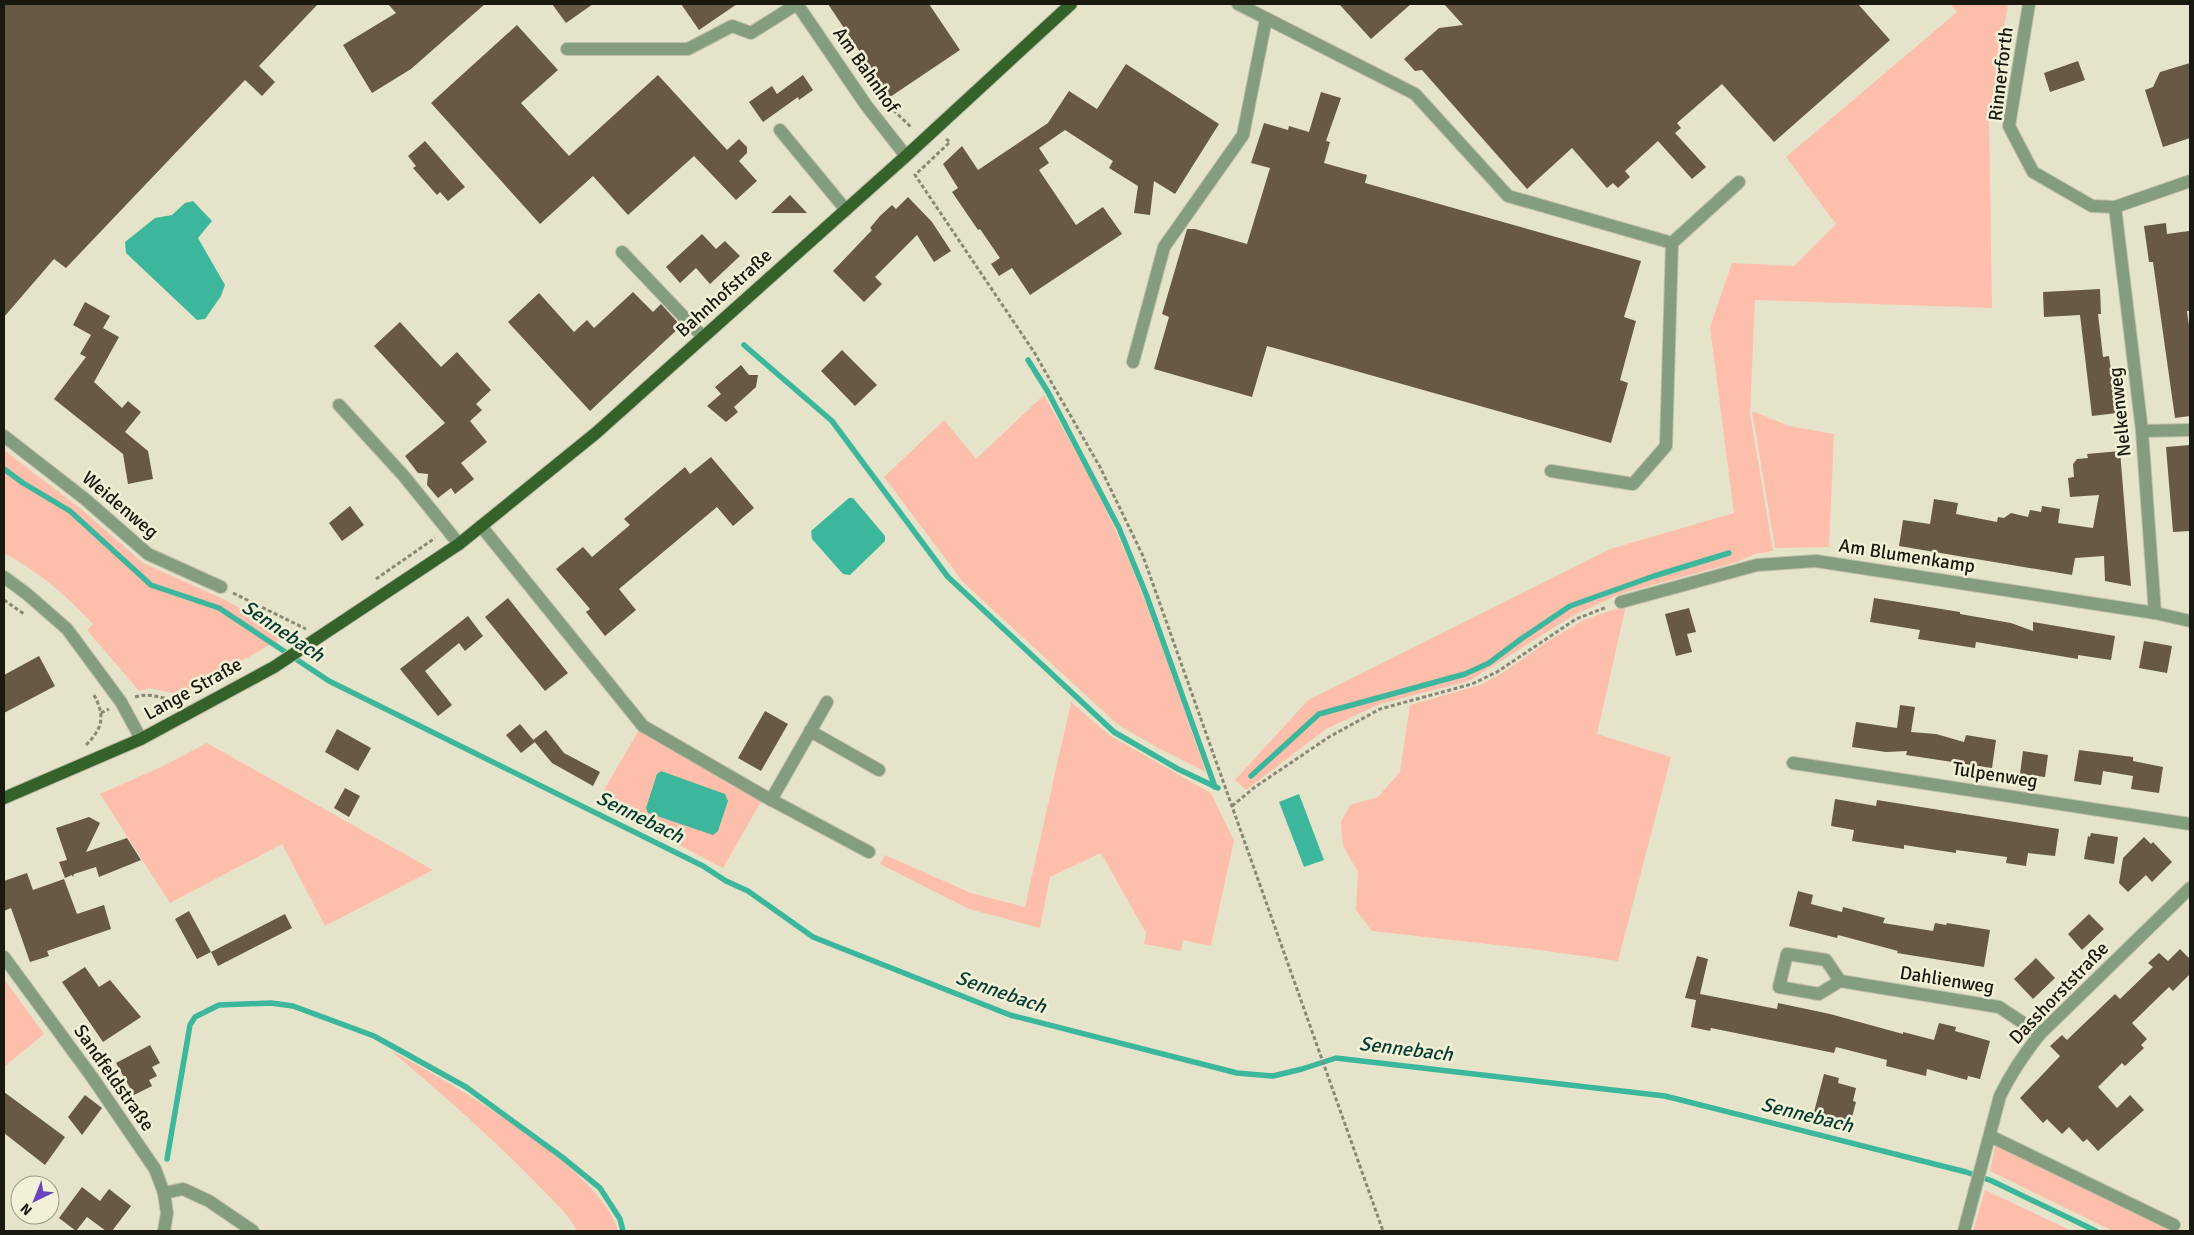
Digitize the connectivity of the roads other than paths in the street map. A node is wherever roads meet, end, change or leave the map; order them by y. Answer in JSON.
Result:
{"nodes":[{"id":1,"x":797,"y":4,"type":"edge"},
{"id":2,"x":1071,"y":4,"type":"edge"},
{"id":3,"x":1238,"y":4,"type":"edge"},
{"id":4,"x":2029,"y":4,"type":"edge"},
{"id":5,"x":1266,"y":19,"type":"junction"},
{"id":6,"x":567,"y":49,"type":"dead end"},
{"id":7,"x":780,"y":130,"type":"dead end"},
{"id":8,"x":906,"y":156,"type":"junction"},
{"id":9,"x":1739,"y":182,"type":"dead end"},
{"id":10,"x":2190,"y":182,"type":"edge"},
{"id":11,"x":2115,"y":207,"type":"junction"},
{"id":12,"x":846,"y":210,"type":"junction"},
{"id":13,"x":1672,"y":243,"type":"junction"},
{"id":14,"x":622,"y":252,"type":"dead end"},
{"id":15,"x":703,"y":337,"type":"junction"},
{"id":16,"x":1133,"y":362,"type":"dead end"},
{"id":17,"x":339,"y":405,"type":"dead end"},
{"id":18,"x":2190,"y":430,"type":"edge"},
{"id":19,"x":2142,"y":431,"type":"junction"},
{"id":20,"x":4,"y":436,"type":"edge"},
{"id":21,"x":1551,"y":471,"type":"dead end"},
{"id":22,"x":481,"y":526,"type":"junction"},
{"id":23,"x":459,"y":544,"type":"junction"},
{"id":24,"x":4,"y":577,"type":"edge"},
{"id":25,"x":221,"y":587,"type":"road end"},
{"id":26,"x":388,"y":592,"type":"joint"},
{"id":27,"x":1621,"y":602,"type":"road end"},
{"id":28,"x":2155,"y":613,"type":"junction"},
{"id":29,"x":2190,"y":620,"type":"edge"},
{"id":30,"x":827,"y":702,"type":"dead end"},
{"id":31,"x":810,"y":731,"type":"junction"},
{"id":32,"x":142,"y":739,"type":"junction"},
{"id":33,"x":1793,"y":763,"type":"dead end"},
{"id":34,"x":879,"y":770,"type":"dead end"},
{"id":35,"x":4,"y":798,"type":"edge"},
{"id":36,"x":771,"y":800,"type":"junction"},
{"id":37,"x":2190,"y":824,"type":"edge"},
{"id":38,"x":869,"y":852,"type":"dead end"},
{"id":39,"x":2190,"y":888,"type":"edge"},
{"id":40,"x":4,"y":957,"type":"edge"},
{"id":41,"x":1840,"y":981,"type":"junction"},
{"id":42,"x":2040,"y":1034,"type":"junction"},
{"id":43,"x":1990,"y":1136,"type":"junction"},
{"id":44,"x":164,"y":1193,"type":"junction"},
{"id":45,"x":2174,"y":1225,"type":"dead end"},
{"id":46,"x":164,"y":1231,"type":"edge"},
{"id":47,"x":253,"y":1231,"type":"edge"},
{"id":48,"x":1964,"y":1231,"type":"edge"}],
"edges":[{"from":1,"to":6,"type":"street"},
{"from":1,"to":8,"type":"street","name":"Am Bahnhof"},
{"from":2,"to":8,"type":"main road","name":"Bahnhofstraße"},
{"from":3,"to":5,"type":"street"},
{"from":4,"to":11,"type":"street","name":"Rinnerforth"},
{"from":5,"to":13,"type":"street"},
{"from":5,"to":16,"type":"street"},
{"from":7,"to":12,"type":"street"},
{"from":8,"to":12,"type":"main road","name":"Bahnhofstraße"},
{"from":9,"to":13,"type":"street"},
{"from":10,"to":11,"type":"street"},
{"from":11,"to":19,"type":"street","name":"Nelkenweg"},
{"from":12,"to":15,"type":"main road","name":"Bahnhofstraße"},
{"from":13,"to":21,"type":"street"},
{"from":14,"to":15,"type":"street"},
{"from":15,"to":22,"type":"main road","name":"Bahnhofstraße"},
{"from":17,"to":23,"type":"street"},
{"from":18,"to":19,"type":"street"},
{"from":19,"to":28,"type":"street","name":"Nelkenweg"},
{"from":20,"to":25,"type":"street","name":"Weidenweg"},
{"from":22,"to":23,"type":"main road","name":"Bahnhofstraße"},
{"from":22,"to":36,"type":"street"},
{"from":23,"to":26,"type":"main road","name":"Bahnhofstraße"},
{"from":24,"to":32,"type":"street"},
{"from":26,"to":32,"type":"main road","name":"Lange Straße"},
{"from":27,"to":28,"type":"street","name":"Am Blumenkamp"},
{"from":28,"to":29,"type":"street","name":"Am Blumenkamp"},
{"from":30,"to":31,"type":"street"},
{"from":31,"to":34,"type":"street"},
{"from":31,"to":36,"type":"street"},
{"from":32,"to":35,"type":"main road","name":"Lange Straße"},
{"from":33,"to":37,"type":"street","name":"Tulpenweg"},
{"from":36,"to":38,"type":"street"},
{"from":39,"to":42,"type":"street","name":"Dasshorststraße"},
{"from":40,"to":44,"type":"street","name":"Sandfeldstraße"},
{"from":41,"to":41,"type":"street"},
{"from":41,"to":42,"type":"street","name":"Dahlienweg"},
{"from":42,"to":43,"type":"street","name":"Dasshorststraße"},
{"from":43,"to":45,"type":"street"},
{"from":43,"to":48,"type":"street","name":"Dasshorststraße"},
{"from":44,"to":46,"type":"street","name":"Sandfeldstraße"},
{"from":44,"to":47,"type":"street"}]}
